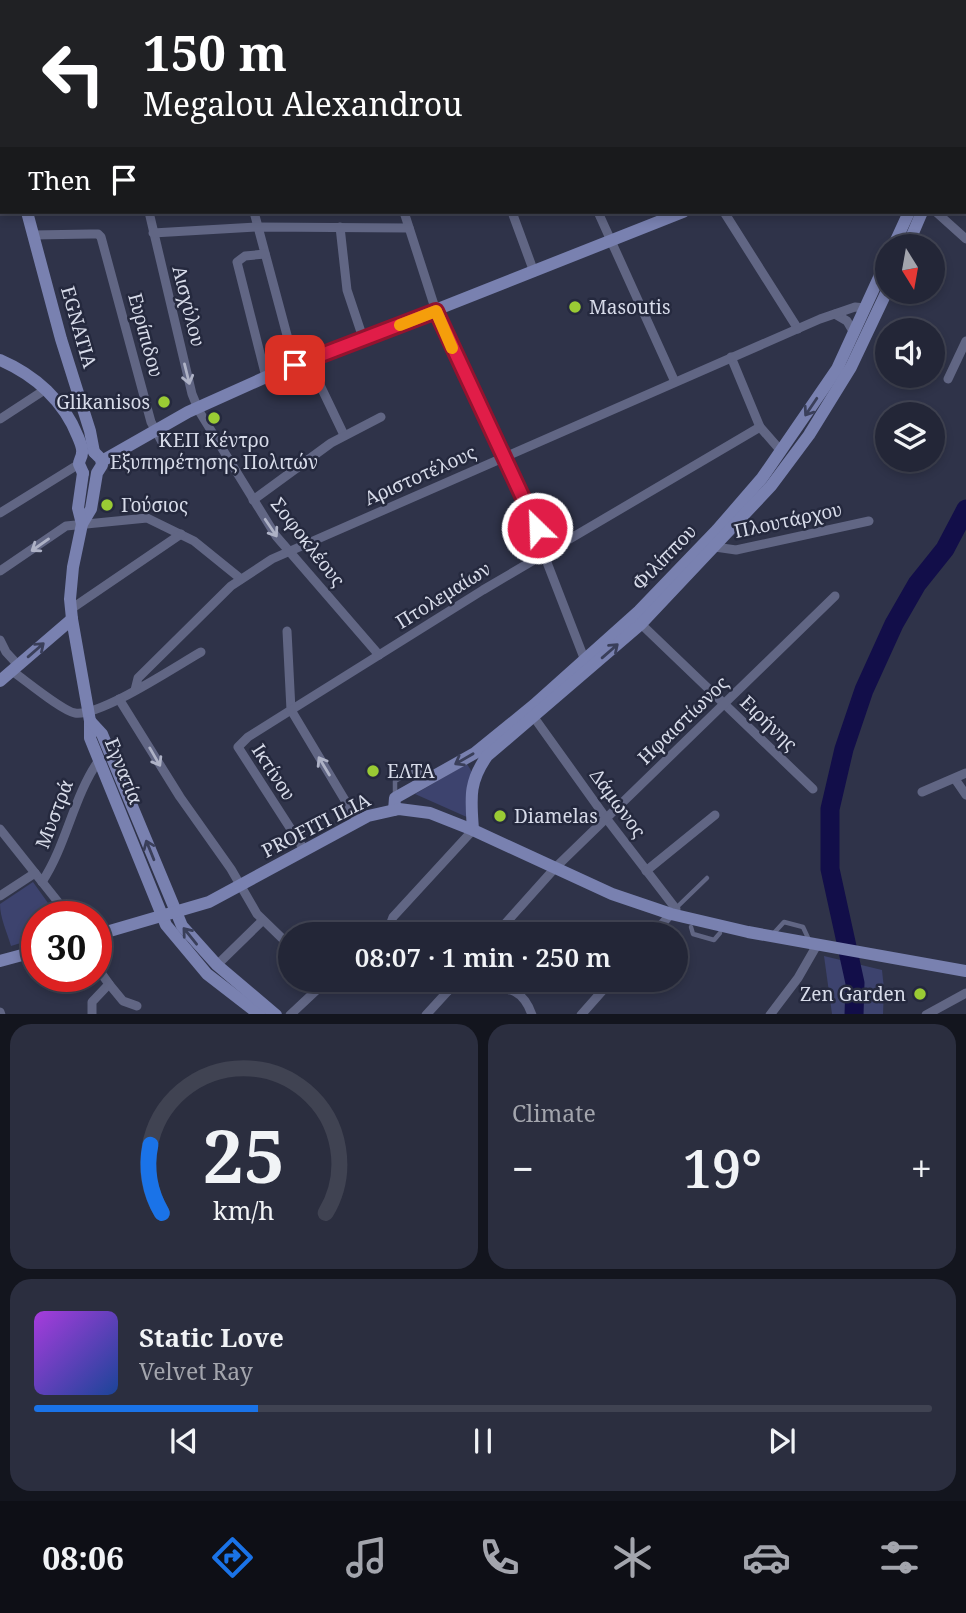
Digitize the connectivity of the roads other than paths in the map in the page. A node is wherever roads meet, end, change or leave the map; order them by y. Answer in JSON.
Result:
{"nodes":[{"id":1,"x":28,"y":214,"type":"edge"},
{"id":2,"x":149,"y":214,"type":"edge"},
{"id":3,"x":255,"y":214,"type":"edge"},
{"id":4,"x":405,"y":214,"type":"edge"},
{"id":5,"x":513,"y":214,"type":"edge"},
{"id":6,"x":599,"y":214,"type":"edge"},
{"id":7,"x":678,"y":214,"type":"edge"},
{"id":8,"x":725,"y":214,"type":"edge"},
{"id":9,"x":908,"y":214,"type":"edge"},
{"id":10,"x":921,"y":214,"type":"edge"},
{"id":11,"x":938,"y":214,"type":"edge"},
{"id":12,"x":258,"y":227,"type":"junction"},
{"id":13,"x":340,"y":228,"type":"junction"},
{"id":14,"x":409,"y":228,"type":"junction"},
{"id":15,"x":153,"y":233,"type":"junction"},
{"id":16,"x":899,"y":234,"type":"edge"},
{"id":17,"x":913,"y":234,"type":"edge"},
{"id":18,"x":33,"y":235,"type":"junction"},
{"id":19,"x":966,"y":239,"type":"edge"},
{"id":20,"x":611,"y":241,"type":"junction"},
{"id":21,"x":265,"y":254,"type":"junction"},
{"id":22,"x":534,"y":272,"type":"junction"},
{"id":23,"x":875,"y":286,"type":"edge"},
{"id":24,"x":881,"y":304,"type":"edge"},
{"id":25,"x":865,"y":308,"type":"junction"},
{"id":26,"x":436,"y":311,"type":"junction"},
{"id":27,"x":835,"y":314,"type":"junction"},
{"id":28,"x":798,"y":329,"type":"junction"},
{"id":29,"x":854,"y":334,"type":"junction"},
{"id":30,"x":363,"y":338,"type":"junction"},
{"id":31,"x":966,"y":341,"type":"edge"},
{"id":32,"x":731,"y":358,"type":"junction"},
{"id":33,"x":310,"y":359,"type":"junction"},
{"id":34,"x":0,"y":360,"type":"edge"},
{"id":35,"x":295,"y":365,"type":"junction"},
{"id":36,"x":266,"y":377,"type":"junction"},
{"id":37,"x":948,"y":379,"type":"dead end"},
{"id":38,"x":675,"y":382,"type":"junction"},
{"id":39,"x":46,"y":389,"type":"junction"},
{"id":40,"x":197,"y":407,"type":"junction"},
{"id":41,"x":381,"y":417,"type":"dead end"},
{"id":42,"x":0,"y":419,"type":"edge"},
{"id":43,"x":760,"y":427,"type":"junction"},
{"id":44,"x":155,"y":430,"type":"junction"},
{"id":45,"x":344,"y":435,"type":"junction"},
{"id":46,"x":162,"y":442,"type":"dead end"},
{"id":47,"x":781,"y":451,"type":"junction"},
{"id":48,"x":503,"y":457,"type":"junction"},
{"id":49,"x":89,"y":463,"type":"junction"},
{"id":50,"x":253,"y":500,"type":"junction"},
{"id":51,"x":0,"y":513,"type":"edge"},
{"id":52,"x":869,"y":521,"type":"dead end"},
{"id":53,"x":82,"y":524,"type":"junction"},
{"id":54,"x":181,"y":534,"type":"junction"},
{"id":55,"x":715,"y":547,"type":"junction"},
{"id":56,"x":288,"y":552,"type":"junction"},
{"id":57,"x":545,"y":553,"type":"junction"},
{"id":58,"x":0,"y":571,"type":"edge"},
{"id":59,"x":241,"y":579,"type":"junction"},
{"id":60,"x":835,"y":596,"type":"dead end"},
{"id":61,"x":71,"y":614,"type":"junction"},
{"id":62,"x":641,"y":624,"type":"junction"},
{"id":63,"x":287,"y":631,"type":"dead end"},
{"id":64,"x":0,"y":639,"type":"edge"},
{"id":65,"x":201,"y":652,"type":"dead end"},
{"id":66,"x":379,"y":655,"type":"junction"},
{"id":67,"x":584,"y":659,"type":"junction"},
{"id":68,"x":15,"y":668,"type":"junction"},
{"id":69,"x":0,"y":681,"type":"edge"},
{"id":70,"x":135,"y":690,"type":"junction"},
{"id":71,"x":119,"y":699,"type":"junction"},
{"id":72,"x":724,"y":705,"type":"junction"},
{"id":73,"x":291,"y":710,"type":"junction"},
{"id":74,"x":533,"y":716,"type":"junction"},
{"id":75,"x":89,"y":717,"type":"junction"},
{"id":76,"x":238,"y":747,"type":"joint"},
{"id":77,"x":99,"y":760,"type":"junction"},
{"id":78,"x":966,"y":773,"type":"edge"},
{"id":79,"x":956,"y":779,"type":"junction"},
{"id":80,"x":813,"y":789,"type":"dead end"},
{"id":81,"x":922,"y":792,"type":"dead end"},
{"id":82,"x":966,"y":795,"type":"edge"},
{"id":83,"x":394,"y":804,"type":"junction"},
{"id":84,"x":715,"y":815,"type":"dead end"},
{"id":85,"x":606,"y":818,"type":"junction"},
{"id":86,"x":358,"y":822,"type":"junction"},
{"id":87,"x":0,"y":828,"type":"edge"},
{"id":88,"x":473,"y":830,"type":"junction"},
{"id":89,"x":305,"y":851,"type":"junction"},
{"id":90,"x":555,"y":868,"type":"junction"},
{"id":91,"x":646,"y":871,"type":"junction"},
{"id":92,"x":39,"y":878,"type":"junction"},
{"id":93,"x":707,"y":878,"type":"dead end"},
{"id":94,"x":241,"y":887,"type":"junction"},
{"id":95,"x":0,"y":896,"type":"edge"},
{"id":96,"x":57,"y":901,"type":"edge"},
{"id":97,"x":673,"y":912,"type":"junction"},
{"id":98,"x":176,"y":913,"type":"junction"},
{"id":99,"x":162,"y":917,"type":"junction"},
{"id":100,"x":262,"y":921,"type":"junction"},
{"id":101,"x":391,"y":922,"type":"edge"},
{"id":102,"x":507,"y":922,"type":"edge"},
{"id":103,"x":664,"y":922,"type":"edge"},
{"id":104,"x":691,"y":927,"type":"dead end"},
{"id":105,"x":112,"y":931,"type":"edge"},
{"id":106,"x":720,"y":933,"type":"dead end"},
{"id":107,"x":278,"y":935,"type":"edge"},
{"id":108,"x":818,"y":945,"type":"junction"},
{"id":109,"x":21,"y":954,"type":"edge"},
{"id":110,"x":1,"y":958,"type":"edge"},
{"id":111,"x":218,"y":965,"type":"junction"},
{"id":112,"x":966,"y":971,"type":"edge"},
{"id":113,"x":112,"y":988,"type":"edge"},
{"id":114,"x":101,"y":992,"type":"edge"},
{"id":115,"x":312,"y":992,"type":"edge"},
{"id":116,"x":447,"y":992,"type":"edge"},
{"id":117,"x":518,"y":992,"type":"edge"},
{"id":118,"x":601,"y":992,"type":"edge"},
{"id":119,"x":966,"y":993,"type":"edge"},
{"id":120,"x":137,"y":1006,"type":"dead end"},
{"id":121,"x":92,"y":1014,"type":"edge"},
{"id":122,"x":260,"y":1014,"type":"edge"},
{"id":123,"x":276,"y":1014,"type":"edge"},
{"id":124,"x":290,"y":1014,"type":"edge"},
{"id":125,"x":426,"y":1014,"type":"edge"},
{"id":126,"x":533,"y":1014,"type":"edge"},
{"id":127,"x":581,"y":1014,"type":"edge"},
{"id":128,"x":770,"y":1014,"type":"edge"},
{"id":129,"x":926,"y":1014,"type":"edge"}],
"edges":[{"from":1,"to":18,"type":"street","name":"EGNATIA"},
{"from":2,"to":15,"type":"street","name":"Αισχύλου"},
{"from":3,"to":12,"type":"street"},
{"from":4,"to":14,"type":"street"},
{"from":5,"to":22,"type":"street"},
{"from":6,"to":20,"type":"street"},
{"from":7,"to":20,"type":"street"},
{"from":8,"to":28,"type":"street"},
{"from":9,"to":16,"type":"street"},
{"from":10,"to":17,"type":"street"},
{"from":11,"to":19,"type":"street"},
{"from":12,"to":13,"type":"street"},
{"from":12,"to":15,"type":"street"},
{"from":12,"to":21,"type":"street"},
{"from":13,"to":14,"type":"street"},
{"from":13,"to":30,"type":"street"},
{"from":14,"to":26,"type":"street"},
{"from":15,"to":40,"type":"street","name":"Αισχύλου","one_way":true},
{"from":18,"to":44,"type":"street","name":"Ευρίπιδου"},
{"from":18,"to":49,"type":"street","name":"EGNATIA"},
{"from":20,"to":22,"type":"street"},
{"from":20,"to":38,"type":"street"},
{"from":21,"to":35,"type":"street"},
{"from":21,"to":36,"type":"street"},
{"from":22,"to":26,"type":"street"},
{"from":23,"to":25,"type":"street","name":"Φιλίππου"},
{"from":24,"to":55,"type":"street","name":"Φιλίππου"},
{"from":25,"to":27,"type":"street","name":"Αριστοτέλους"},
{"from":25,"to":29,"type":"street","name":"Φιλίππου"},
{"from":26,"to":30,"type":"street"},
{"from":26,"to":48,"type":"street"},
{"from":27,"to":28,"type":"street","name":"Αριστοτέλους"},
{"from":27,"to":29,"type":"street"},
{"from":28,"to":32,"type":"street","name":"Αριστοτέλους"},
{"from":29,"to":47,"type":"street","name":"Φιλίππου","one_way":true},
{"from":30,"to":33,"type":"street"},
{"from":31,"to":37,"type":"street"},
{"from":32,"to":38,"type":"street","name":"Αριστοτέλους"},
{"from":32,"to":43,"type":"street"},
{"from":33,"to":35,"type":"street"},
{"from":33,"to":45,"type":"street"},
{"from":34,"to":39,"type":"street"},
{"from":35,"to":36,"type":"street"},
{"from":36,"to":40,"type":"street"},
{"from":38,"to":48,"type":"street","name":"Αριστοτέλους"},
{"from":39,"to":42,"type":"street"},
{"from":39,"to":49,"type":"street"},
{"from":40,"to":44,"type":"street"},
{"from":40,"to":50,"type":"street","name":"Σοφοκλέους"},
{"from":41,"to":45,"type":"street"},
{"from":43,"to":47,"type":"street"},
{"from":43,"to":57,"type":"street","name":"Πτολεμαίων"},
{"from":44,"to":46,"type":"street","name":"Ευρίπιδου"},
{"from":44,"to":49,"type":"street"},
{"from":45,"to":50,"type":"street"},
{"from":47,"to":67,"type":"street","name":"Φιλίππου"},
{"from":48,"to":56,"type":"street","name":"Αριστοτέλους"},
{"from":48,"to":57,"type":"street"},
{"from":49,"to":51,"type":"street"},
{"from":49,"to":53,"type":"street","name":"EGNATIA"},
{"from":50,"to":56,"type":"street","name":"Σοφοκλέους","one_way":true},
{"from":52,"to":55,"type":"street","name":"Πλουτάρχου"},
{"from":53,"to":54,"type":"street"},
{"from":53,"to":58,"type":"street","one_way":true},
{"from":53,"to":61,"type":"street","name":"EGNATIA"},
{"from":54,"to":59,"type":"street"},
{"from":54,"to":61,"type":"street"},
{"from":55,"to":62,"type":"street","name":"Φιλίππου"},
{"from":56,"to":59,"type":"street","name":"Αριστοτέλους"},
{"from":56,"to":66,"type":"street","name":"Σοφοκλέους"},
{"from":57,"to":66,"type":"street","name":"Πτολεμαίων"},
{"from":57,"to":67,"type":"street"},
{"from":59,"to":70,"type":"street","name":"Αριστοτέλους"},
{"from":60,"to":72,"type":"street","name":"Ηφαιστίωνος"},
{"from":68,"to":61,"type":"street","one_way":true},
{"from":61,"to":75,"type":"street","name":"EGNATIA"},
{"from":62,"to":72,"type":"street","name":"Ειρήνης"},
{"from":74,"to":62,"type":"street","name":"Φιλίππου","one_way":true},
{"from":63,"to":73,"type":"street"},
{"from":64,"to":68,"type":"street"},
{"from":65,"to":70,"type":"street","name":"Αριστοτέλους"},
{"from":66,"to":73,"type":"street","name":"Πτολεμαίων"},
{"from":67,"to":83,"type":"street","name":"Φιλίππου","one_way":true},
{"from":68,"to":69,"type":"street"},
{"from":68,"to":75,"type":"street"},
{"from":70,"to":71,"type":"street","name":"Αριστοτέλους"},
{"from":71,"to":75,"type":"street","name":"Αριστοτέλους"},
{"from":71,"to":94,"type":"street","one_way":true},
{"from":72,"to":80,"type":"street","name":"Ειρήνης"},
{"from":72,"to":85,"type":"street","name":"Ηφαιστίωνος"},
{"from":73,"to":76,"type":"street","name":"Πτολεμαίων"},
{"from":86,"to":73,"type":"street","one_way":true},
{"from":74,"to":85,"type":"street","name":"Δάμωνος"},
{"from":74,"to":88,"type":"street","name":"Φιλίππου"},
{"from":75,"to":77,"type":"street","name":"Εγνατία"},
{"from":98,"to":75,"type":"street","name":"Εγνατία","one_way":true},
{"from":76,"to":89,"type":"street","name":"Ικτίνου"},
{"from":77,"to":92,"type":"street","name":"Μυστρά"},
{"from":77,"to":99,"type":"street","name":"Εγνατία"},
{"from":78,"to":79,"type":"street"},
{"from":79,"to":81,"type":"street"},
{"from":79,"to":82,"type":"street"},
{"from":83,"to":86,"type":"street","name":"PROFITI ILIA"},
{"from":83,"to":88,"type":"street","name":"PROFITI ILIA"},
{"from":84,"to":91,"type":"street"},
{"from":85,"to":90,"type":"street","name":"Ηφαιστίωνος"},
{"from":85,"to":91,"type":"street","name":"Δάμωνος"},
{"from":86,"to":89,"type":"street","name":"PROFITI ILIA"},
{"from":87,"to":92,"type":"street"},
{"from":88,"to":90,"type":"street","name":"PROFITI ILIA"},
{"from":88,"to":101,"type":"street"},
{"from":89,"to":94,"type":"street","name":"PROFITI ILIA"},
{"from":90,"to":97,"type":"street","name":"PROFITI ILIA"},
{"from":90,"to":102,"type":"street","name":"Ηφαιστίωνος"},
{"from":91,"to":97,"type":"street","name":"Δάμωνος"},
{"from":92,"to":95,"type":"street"},
{"from":92,"to":96,"type":"street"},
{"from":93,"to":97,"type":"lane"},
{"from":94,"to":98,"type":"street","name":"PROFITI ILIA"},
{"from":94,"to":100,"type":"street"},
{"from":97,"to":103,"type":"street"},
{"from":97,"to":108,"type":"street","name":"PROFITI ILIA"},
{"from":98,"to":99,"type":"street","name":"PROFITI ILIA"},
{"from":111,"to":98,"type":"street","name":"Εγνατία","one_way":true},
{"from":99,"to":105,"type":"street","name":"PROFITI ILIA"},
{"from":99,"to":122,"type":"street","name":"Εγνατία"},
{"from":100,"to":107,"type":"street"},
{"from":100,"to":111,"type":"street"},
{"from":104,"to":106,"type":"lane"},
{"from":108,"to":112,"type":"street","name":"PROFITI ILIA"},
{"from":108,"to":128,"type":"street"},
{"from":109,"to":110,"type":"street"},
{"from":111,"to":123,"type":"street","name":"Εγνατία"},
{"from":113,"to":120,"type":"street"},
{"from":114,"to":121,"type":"street"},
{"from":115,"to":124,"type":"street"},
{"from":116,"to":125,"type":"street"},
{"from":117,"to":126,"type":"street"},
{"from":118,"to":127,"type":"street"},
{"from":119,"to":129,"type":"street"}]}
